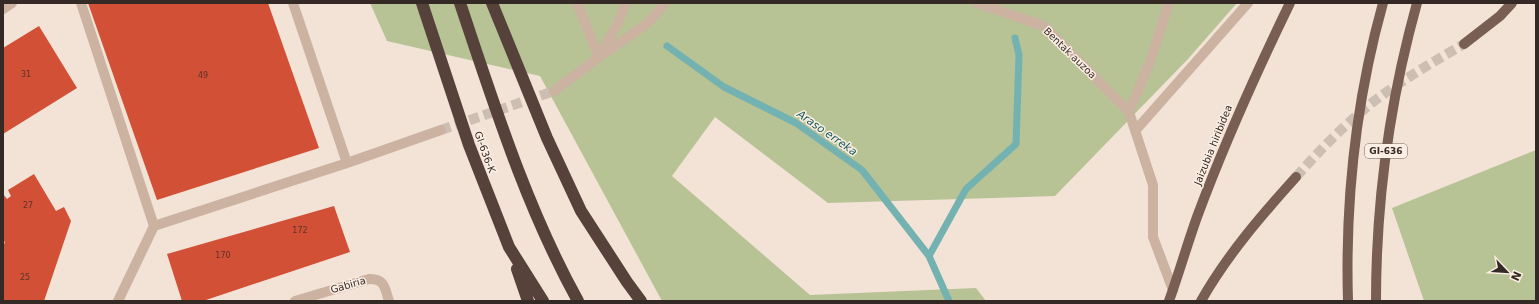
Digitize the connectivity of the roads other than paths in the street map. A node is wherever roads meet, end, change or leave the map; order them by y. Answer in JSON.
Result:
{"nodes":[{"id":1,"x":12,"y":3,"type":"edge"},
{"id":2,"x":81,"y":3,"type":"edge"},
{"id":3,"x":293,"y":3,"type":"edge"},
{"id":4,"x":422,"y":3,"type":"edge"},
{"id":5,"x":460,"y":3,"type":"edge"},
{"id":6,"x":492,"y":3,"type":"edge"},
{"id":7,"x":577,"y":3,"type":"edge"},
{"id":8,"x":626,"y":3,"type":"edge"},
{"id":9,"x":664,"y":3,"type":"edge"},
{"id":10,"x":977,"y":3,"type":"edge"},
{"id":11,"x":1169,"y":3,"type":"edge"},
{"id":12,"x":1248,"y":3,"type":"edge"},
{"id":13,"x":1290,"y":3,"type":"edge"},
{"id":14,"x":1382,"y":3,"type":"edge"},
{"id":15,"x":1417,"y":3,"type":"edge"},
{"id":16,"x":1512,"y":3,"type":"edge"},
{"id":17,"x":3,"y":9,"type":"edge"},
{"id":18,"x":1464,"y":44,"type":"tunnel mouth"},
{"id":19,"x":599,"y":57,"type":"junction"},
{"id":20,"x":554,"y":91,"type":"tunnel mouth"},
{"id":21,"x":1129,"y":112,"type":"junction"},
{"id":22,"x":441,"y":130,"type":"tunnel mouth"},
{"id":23,"x":1136,"y":131,"type":"junction"},
{"id":24,"x":347,"y":163,"type":"junction"},
{"id":25,"x":1296,"y":177,"type":"tunnel mouth"},
{"id":26,"x":154,"y":226,"type":"junction"},
{"id":27,"x":509,"y":247,"type":"junction"},
{"id":28,"x":1173,"y":290,"type":"junction"},
{"id":29,"x":118,"y":301,"type":"edge"},
{"id":30,"x":295,"y":301,"type":"edge"},
{"id":31,"x":389,"y":301,"type":"edge"},
{"id":32,"x":528,"y":301,"type":"edge"},
{"id":33,"x":543,"y":301,"type":"edge"},
{"id":34,"x":578,"y":301,"type":"edge"},
{"id":35,"x":641,"y":301,"type":"edge"},
{"id":36,"x":1169,"y":301,"type":"edge"},
{"id":37,"x":1201,"y":301,"type":"edge"},
{"id":38,"x":1348,"y":301,"type":"edge"},
{"id":39,"x":1376,"y":301,"type":"edge"}],
"edges":[{"from":1,"to":17,"type":"street"},
{"from":2,"to":26,"type":"street"},
{"from":3,"to":24,"type":"street"},
{"from":4,"to":27,"type":"highway","name":"GI-636-K"},
{"from":5,"to":34,"type":"highway"},
{"from":6,"to":35,"type":"highway"},
{"from":7,"to":19,"type":"street"},
{"from":8,"to":19,"type":"street"},
{"from":9,"to":19,"type":"street"},
{"from":10,"to":21,"type":"street","name":"Bentak auzoa"},
{"from":11,"to":21,"type":"street"},
{"from":12,"to":23,"type":"street"},
{"from":13,"to":28,"type":"main road","name":"Jaizubia hiribidea"},
{"from":14,"to":38,"type":"main road","number":"GI-636"},
{"from":15,"to":39,"type":"main road","number":"GI-636"},
{"from":16,"to":18,"type":"main road"},
{"from":19,"to":20,"type":"street"},
{"from":21,"to":23,"type":"street","name":"Bentak auzoa"},
{"from":22,"to":24,"type":"street"},
{"from":23,"to":28,"type":"street","name":"Bentak auzoa"},
{"from":24,"to":26,"type":"street"},
{"from":25,"to":37,"type":"main road"},
{"from":26,"to":29,"type":"street"},
{"from":27,"to":32,"type":"highway"},
{"from":27,"to":33,"type":"highway","name":"GI-636-K"},
{"from":28,"to":36,"type":"main road","name":"Jaizubia hiribidea"},
{"from":30,"to":31,"type":"street","name":"Gabiria"}]}
